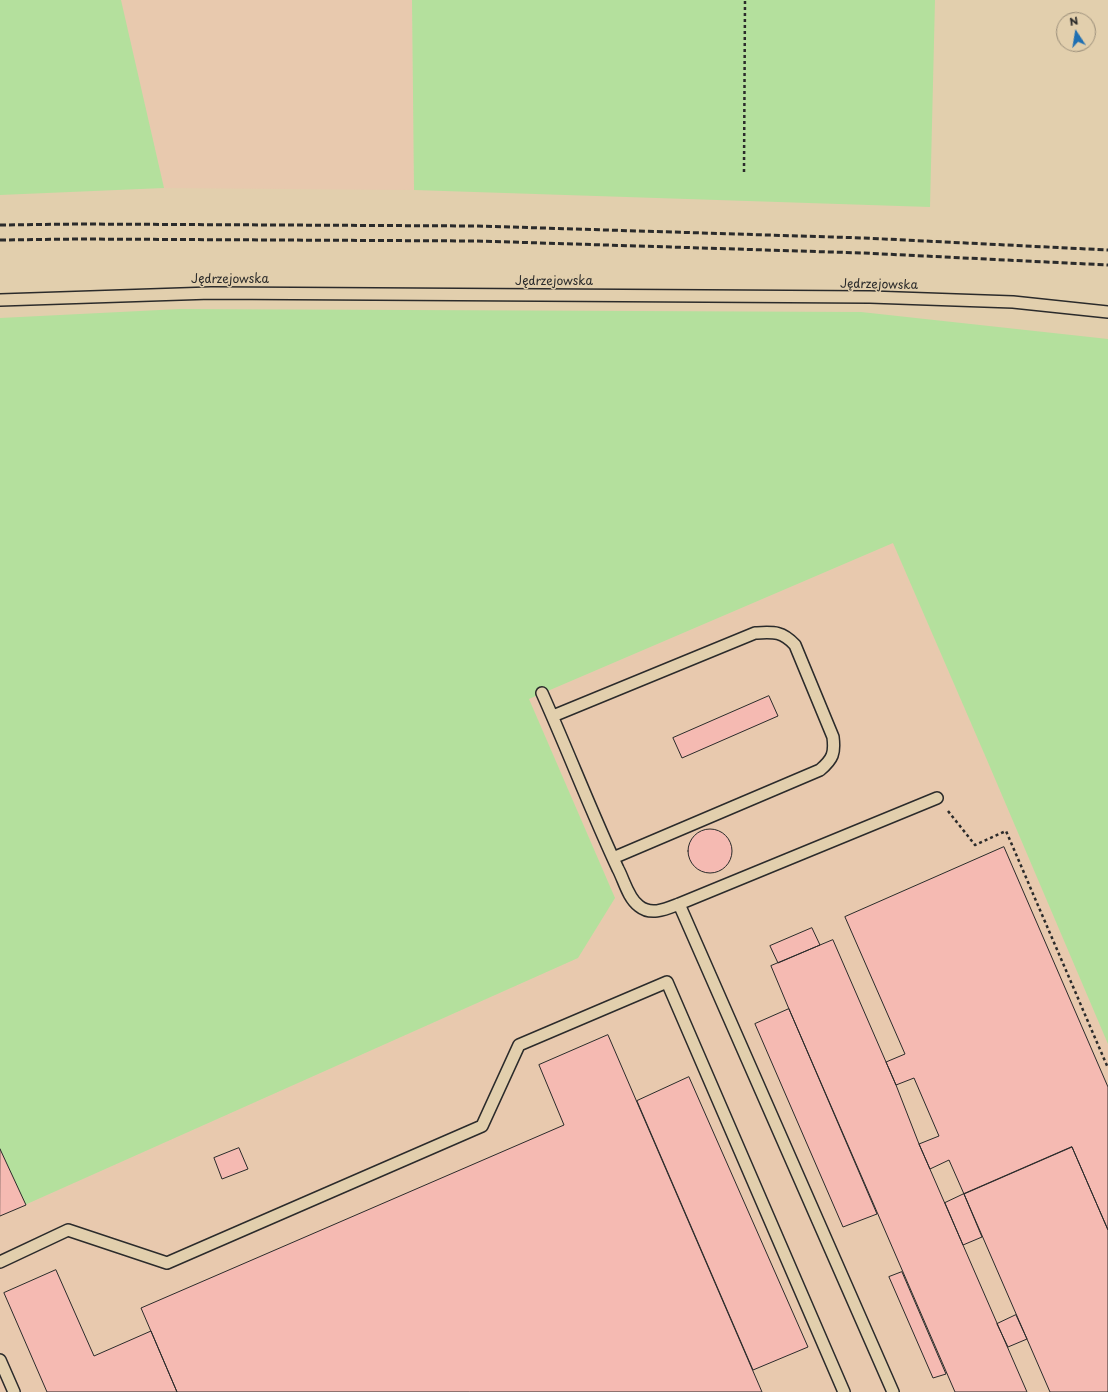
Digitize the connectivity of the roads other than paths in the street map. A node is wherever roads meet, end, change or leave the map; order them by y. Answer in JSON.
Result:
{"nodes":[{"id":1,"x":0,"y":300,"type":"edge"},
{"id":2,"x":1108,"y":312,"type":"edge"},
{"id":3,"x":542,"y":693,"type":"dead end"},
{"id":4,"x":553,"y":716,"type":"junction"},
{"id":5,"x":937,"y":798,"type":"road end"},
{"id":6,"x":613,"y":858,"type":"junction"},
{"id":7,"x":679,"y":904,"type":"junction"},
{"id":8,"x":0,"y":1262,"type":"edge"},
{"id":9,"x":0,"y":1360,"type":"edge"},
{"id":10,"x":14,"y":1392,"type":"edge"},
{"id":11,"x":844,"y":1392,"type":"edge"},
{"id":12,"x":893,"y":1392,"type":"edge"}],
"edges":[{"from":1,"to":2,"type":"lane","name":"Jędrzejowska"},
{"from":3,"to":4,"type":"lane"},
{"from":4,"to":6,"type":"lane"},
{"from":4,"to":6,"type":"lane"},
{"from":5,"to":7,"type":"lane"},
{"from":6,"to":7,"type":"lane"},
{"from":7,"to":12,"type":"lane"},
{"from":8,"to":11,"type":"lane"},
{"from":9,"to":10,"type":"lane"}]}
